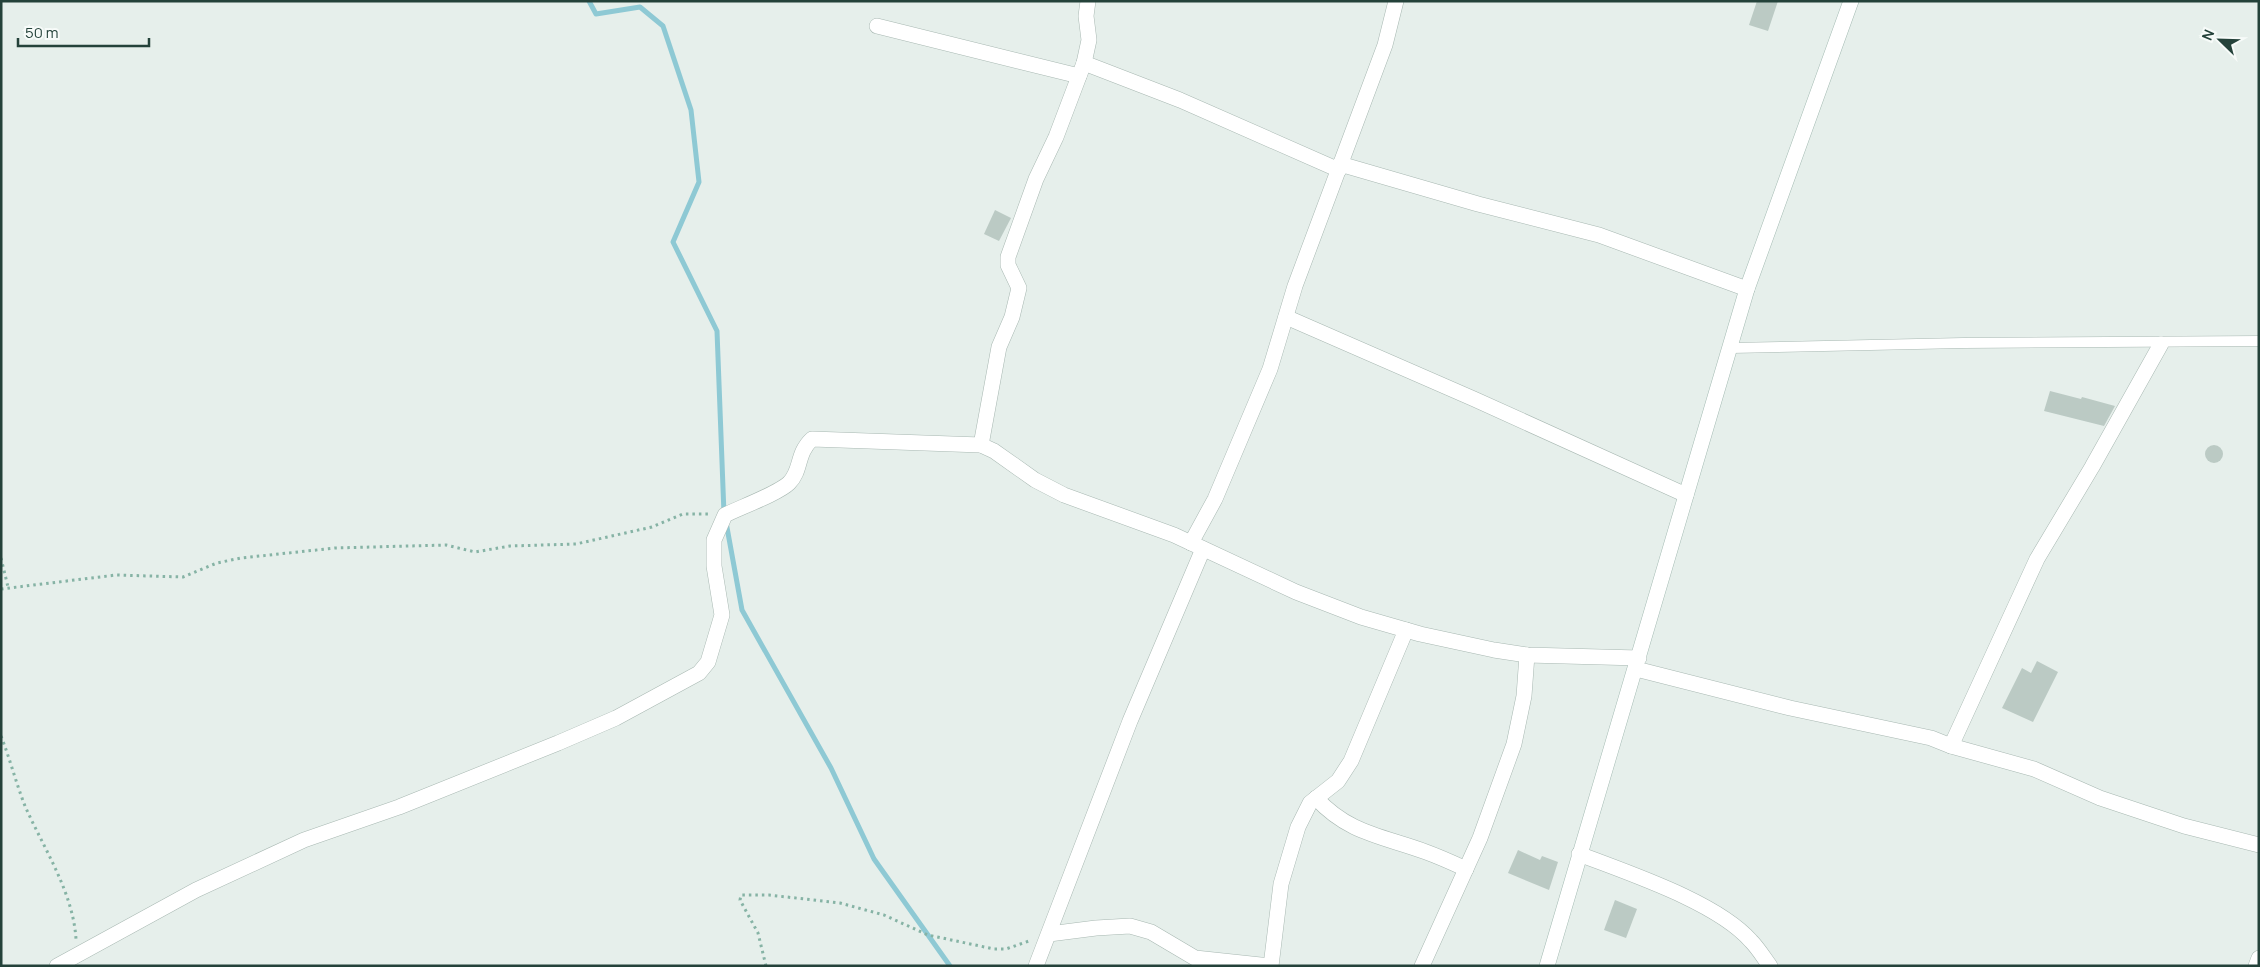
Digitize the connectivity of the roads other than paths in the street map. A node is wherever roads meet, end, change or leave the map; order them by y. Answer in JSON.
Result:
{"nodes":[{"id":1,"x":1088,"y":1,"type":"edge"},
{"id":2,"x":1396,"y":1,"type":"edge"},
{"id":3,"x":1851,"y":1,"type":"edge"},
{"id":4,"x":877,"y":26,"type":"dead end"},
{"id":5,"x":1082,"y":70,"type":"junction"},
{"id":6,"x":1339,"y":167,"type":"junction"},
{"id":7,"x":1747,"y":289,"type":"junction"},
{"id":8,"x":1286,"y":317,"type":"junction"},
{"id":9,"x":2259,"y":342,"type":"edge"},
{"id":10,"x":2161,"y":344,"type":"junction"},
{"id":11,"x":1731,"y":348,"type":"junction"},
{"id":12,"x":981,"y":444,"type":"junction"},
{"id":13,"x":1686,"y":495,"type":"junction"},
{"id":14,"x":1197,"y":546,"type":"junction"},
{"id":15,"x":1406,"y":630,"type":"junction"},
{"id":16,"x":1527,"y":654,"type":"junction"},
{"id":17,"x":1638,"y":663,"type":"junction"},
{"id":18,"x":1951,"y":746,"type":"junction"},
{"id":19,"x":1316,"y":798,"type":"junction"},
{"id":20,"x":2259,"y":845,"type":"edge"},
{"id":21,"x":1579,"y":854,"type":"junction"},
{"id":22,"x":1466,"y":869,"type":"junction"},
{"id":23,"x":1049,"y":934,"type":"junction"},
{"id":24,"x":2259,"y":958,"type":"edge"},
{"id":25,"x":64,"y":962,"type":"edge"},
{"id":26,"x":1036,"y":966,"type":"edge"},
{"id":27,"x":1270,"y":966,"type":"edge"},
{"id":28,"x":1422,"y":966,"type":"edge"},
{"id":29,"x":1547,"y":966,"type":"edge"},
{"id":30,"x":1770,"y":966,"type":"edge"},
{"id":31,"x":2256,"y":966,"type":"edge"}],
"edges":[{"from":1,"to":5,"type":"street"},
{"from":2,"to":6,"type":"street"},
{"from":3,"to":7,"type":"street"},
{"from":4,"to":5,"type":"street"},
{"from":5,"to":6,"type":"street"},
{"from":5,"to":12,"type":"street"},
{"from":6,"to":7,"type":"street"},
{"from":6,"to":8,"type":"street"},
{"from":7,"to":11,"type":"street"},
{"from":8,"to":13,"type":"street"},
{"from":8,"to":14,"type":"street"},
{"from":9,"to":10,"type":"lane"},
{"from":10,"to":11,"type":"lane"},
{"from":10,"to":18,"type":"street"},
{"from":11,"to":13,"type":"street"},
{"from":12,"to":14,"type":"street"},
{"from":12,"to":25,"type":"street"},
{"from":13,"to":17,"type":"street"},
{"from":14,"to":15,"type":"street"},
{"from":14,"to":23,"type":"street"},
{"from":15,"to":16,"type":"street"},
{"from":15,"to":19,"type":"street"},
{"from":16,"to":17,"type":"street"},
{"from":16,"to":22,"type":"street"},
{"from":17,"to":18,"type":"street"},
{"from":17,"to":21,"type":"street"},
{"from":18,"to":20,"type":"street"},
{"from":19,"to":22,"type":"street"},
{"from":19,"to":27,"type":"street"},
{"from":21,"to":29,"type":"street"},
{"from":21,"to":30,"type":"street"},
{"from":22,"to":28,"type":"street"},
{"from":23,"to":26,"type":"street"},
{"from":23,"to":27,"type":"street"},
{"from":24,"to":31,"type":"street"}]}
